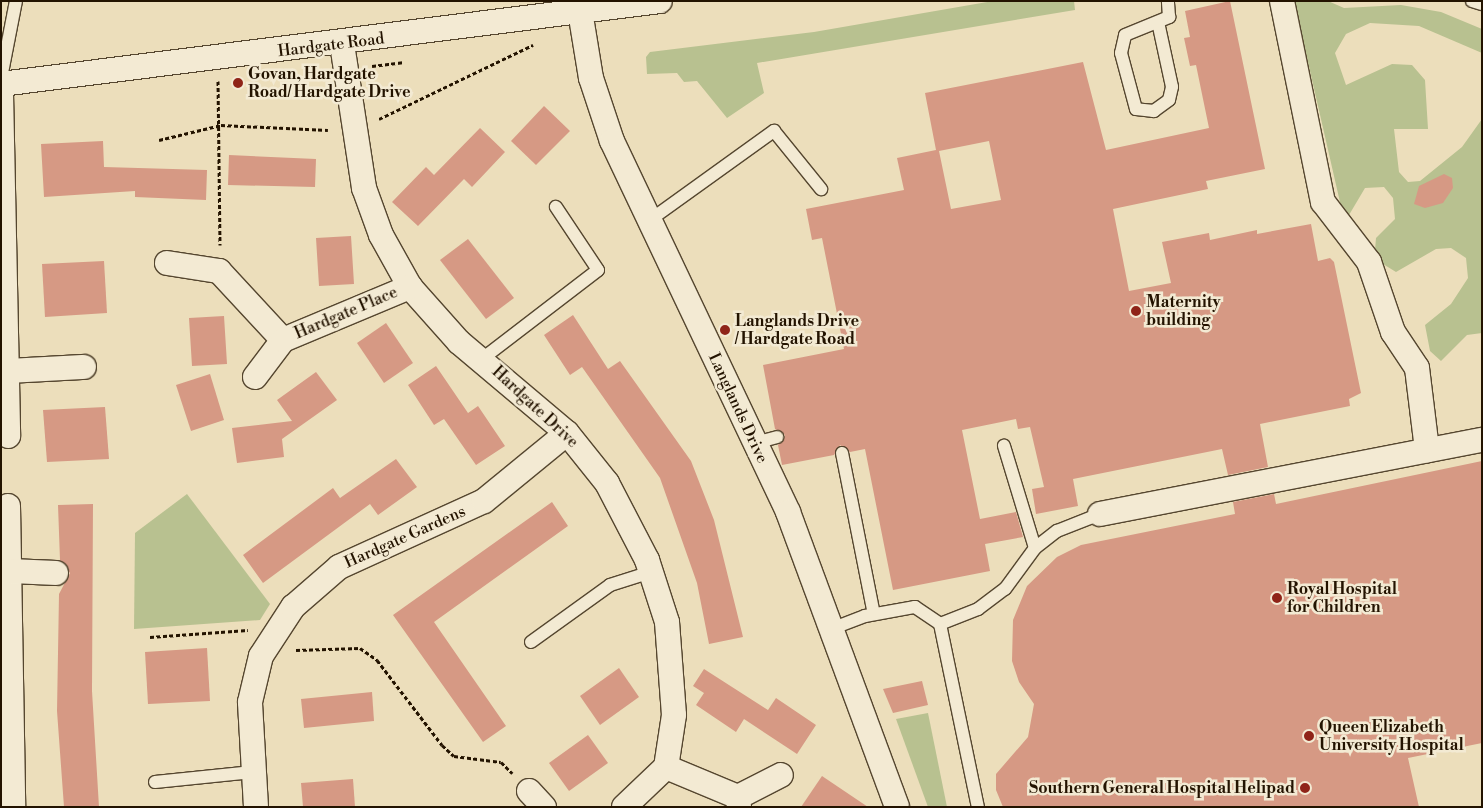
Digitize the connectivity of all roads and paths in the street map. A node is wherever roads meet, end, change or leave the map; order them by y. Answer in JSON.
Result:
{"nodes":[{"id":1,"x":16,"y":1,"type":"edge"},
{"id":2,"x":660,"y":1,"type":"edge"},
{"id":3,"x":1168,"y":1,"type":"edge"},
{"id":4,"x":1282,"y":1,"type":"edge"},
{"id":5,"x":1472,"y":1,"type":"edge"},
{"id":6,"x":1482,"y":4,"type":"edge"},
{"id":7,"x":580,"y":11,"type":"junction"},
{"id":8,"x":1158,"y":22,"type":"junction"},
{"id":9,"x":342,"y":44,"type":"junction"},
{"id":10,"x":216,"y":59,"type":"junction"},
{"id":11,"x":1,"y":78,"type":"edge"},
{"id":12,"x":1,"y":84,"type":"edge"},
{"id":13,"x":1,"y":93,"type":"edge"},
{"id":14,"x":821,"y":189,"type":"dead end"},
{"id":15,"x":556,"y":208,"type":"dead end"},
{"id":16,"x":650,"y":220,"type":"junction"},
{"id":17,"x":167,"y":263,"type":"dead end"},
{"id":18,"x":220,"y":271,"type":"junction"},
{"id":19,"x":410,"y":287,"type":"junction"},
{"id":20,"x":283,"y":340,"type":"junction"},
{"id":21,"x":482,"y":359,"type":"junction"},
{"id":22,"x":84,"y":367,"type":"dead end"},
{"id":23,"x":7,"y":371,"type":"junction"},
{"id":24,"x":255,"y":376,"type":"dead end"},
{"id":25,"x":568,"y":433,"type":"junction"},
{"id":26,"x":8,"y":436,"type":"dead end"},
{"id":27,"x":1482,"y":440,"type":"edge"},
{"id":28,"x":1004,"y":446,"type":"dead end"},
{"id":29,"x":1427,"y":450,"type":"junction"},
{"id":30,"x":842,"y":453,"type":"dead end"},
{"id":31,"x":8,"y":506,"type":"dead end"},
{"id":32,"x":1100,"y":514,"type":"joint"},
{"id":33,"x":1035,"y":548,"type":"junction"},
{"id":34,"x":9,"y":571,"type":"junction"},
{"id":35,"x":651,"y":572,"type":"junction"},
{"id":36,"x":56,"y":573,"type":"dead end"},
{"id":37,"x":874,"y":614,"type":"junction"},
{"id":38,"x":940,"y":624,"type":"junction"},
{"id":39,"x":278,"y":628,"type":"junction"},
{"id":40,"x":831,"y":628,"type":"junction"},
{"id":41,"x":150,"y":637,"type":"dead end"},
{"id":42,"x":531,"y":642,"type":"dead end"},
{"id":43,"x":265,"y":650,"type":"junction"},
{"id":44,"x":6,"y":734,"type":"edge"},
{"id":45,"x":666,"y":767,"type":"junction"},
{"id":46,"x":252,"y":772,"type":"junction"},
{"id":47,"x":781,"y":775,"type":"dead end"},
{"id":48,"x":155,"y":782,"type":"dead end"},
{"id":49,"x":537,"y":799,"type":"edge"},
{"id":50,"x":738,"y":802,"type":"edge"},
{"id":51,"x":13,"y":807,"type":"edge"},
{"id":52,"x":256,"y":807,"type":"edge"},
{"id":53,"x":624,"y":807,"type":"edge"},
{"id":54,"x":898,"y":807,"type":"edge"},
{"id":55,"x":978,"y":807,"type":"edge"}],
"edges":[{"from":1,"to":11,"type":"lane"},
{"from":2,"to":7,"type":"street","name":"Hardgate Road"},
{"from":3,"to":8,"type":"lane"},
{"from":4,"to":29,"type":"street"},
{"from":5,"to":6,"type":"lane"},
{"from":7,"to":9,"type":"street","name":"Hardgate Road"},
{"from":7,"to":16,"type":"street","name":"Langlands Drive"},
{"from":8,"to":8,"type":"lane"},
{"from":9,"to":10,"type":"street","name":"Hardgate Road"},
{"from":9,"to":19,"type":"street","name":"Hardgate Drive"},
{"from":10,"to":12,"type":"street","name":"Hardgate Road"},
{"from":10,"to":18,"type":"path"},
{"from":13,"to":23,"type":"street"},
{"from":14,"to":16,"type":"lane"},
{"from":15,"to":21,"type":"lane"},
{"from":16,"to":40,"type":"street","name":"Langlands Drive"},
{"from":17,"to":18,"type":"street"},
{"from":18,"to":20,"type":"street","name":"Hardgate Place"},
{"from":19,"to":20,"type":"street","name":"Hardgate Place"},
{"from":19,"to":21,"type":"street","name":"Hardgate Drive"},
{"from":20,"to":24,"type":"street","name":"Hardgate Place"},
{"from":21,"to":25,"type":"street","name":"Hardgate Drive"},
{"from":22,"to":23,"type":"street"},
{"from":23,"to":26,"type":"street"},
{"from":25,"to":35,"type":"street","name":"Hardgate Drive"},
{"from":25,"to":39,"type":"street","name":"Hardgate Gardens"},
{"from":27,"to":29,"type":"street"},
{"from":28,"to":33,"type":"lane"},
{"from":29,"to":32,"type":"street"},
{"from":30,"to":37,"type":"lane"},
{"from":31,"to":34,"type":"street"},
{"from":32,"to":33,"type":"lane"},
{"from":33,"to":38,"type":"lane"},
{"from":34,"to":36,"type":"street"},
{"from":34,"to":44,"type":"street"},
{"from":35,"to":42,"type":"lane"},
{"from":35,"to":45,"type":"street","name":"Hardgate Drive"},
{"from":37,"to":38,"type":"lane"},
{"from":37,"to":40,"type":"lane"},
{"from":38,"to":55,"type":"lane"},
{"from":39,"to":41,"type":"path"},
{"from":39,"to":43,"type":"street","name":"Hardgate Gardens"},
{"from":40,"to":54,"type":"street","name":"Langlands Drive"},
{"from":43,"to":46,"type":"street","name":"Hardgate Gardens"},
{"from":43,"to":49,"type":"path"},
{"from":44,"to":51,"type":"street"},
{"from":45,"to":50,"type":"street"},
{"from":45,"to":53,"type":"street"},
{"from":46,"to":48,"type":"lane"},
{"from":46,"to":52,"type":"street","name":"Hardgate Gardens"},
{"from":47,"to":50,"type":"street"}]}
